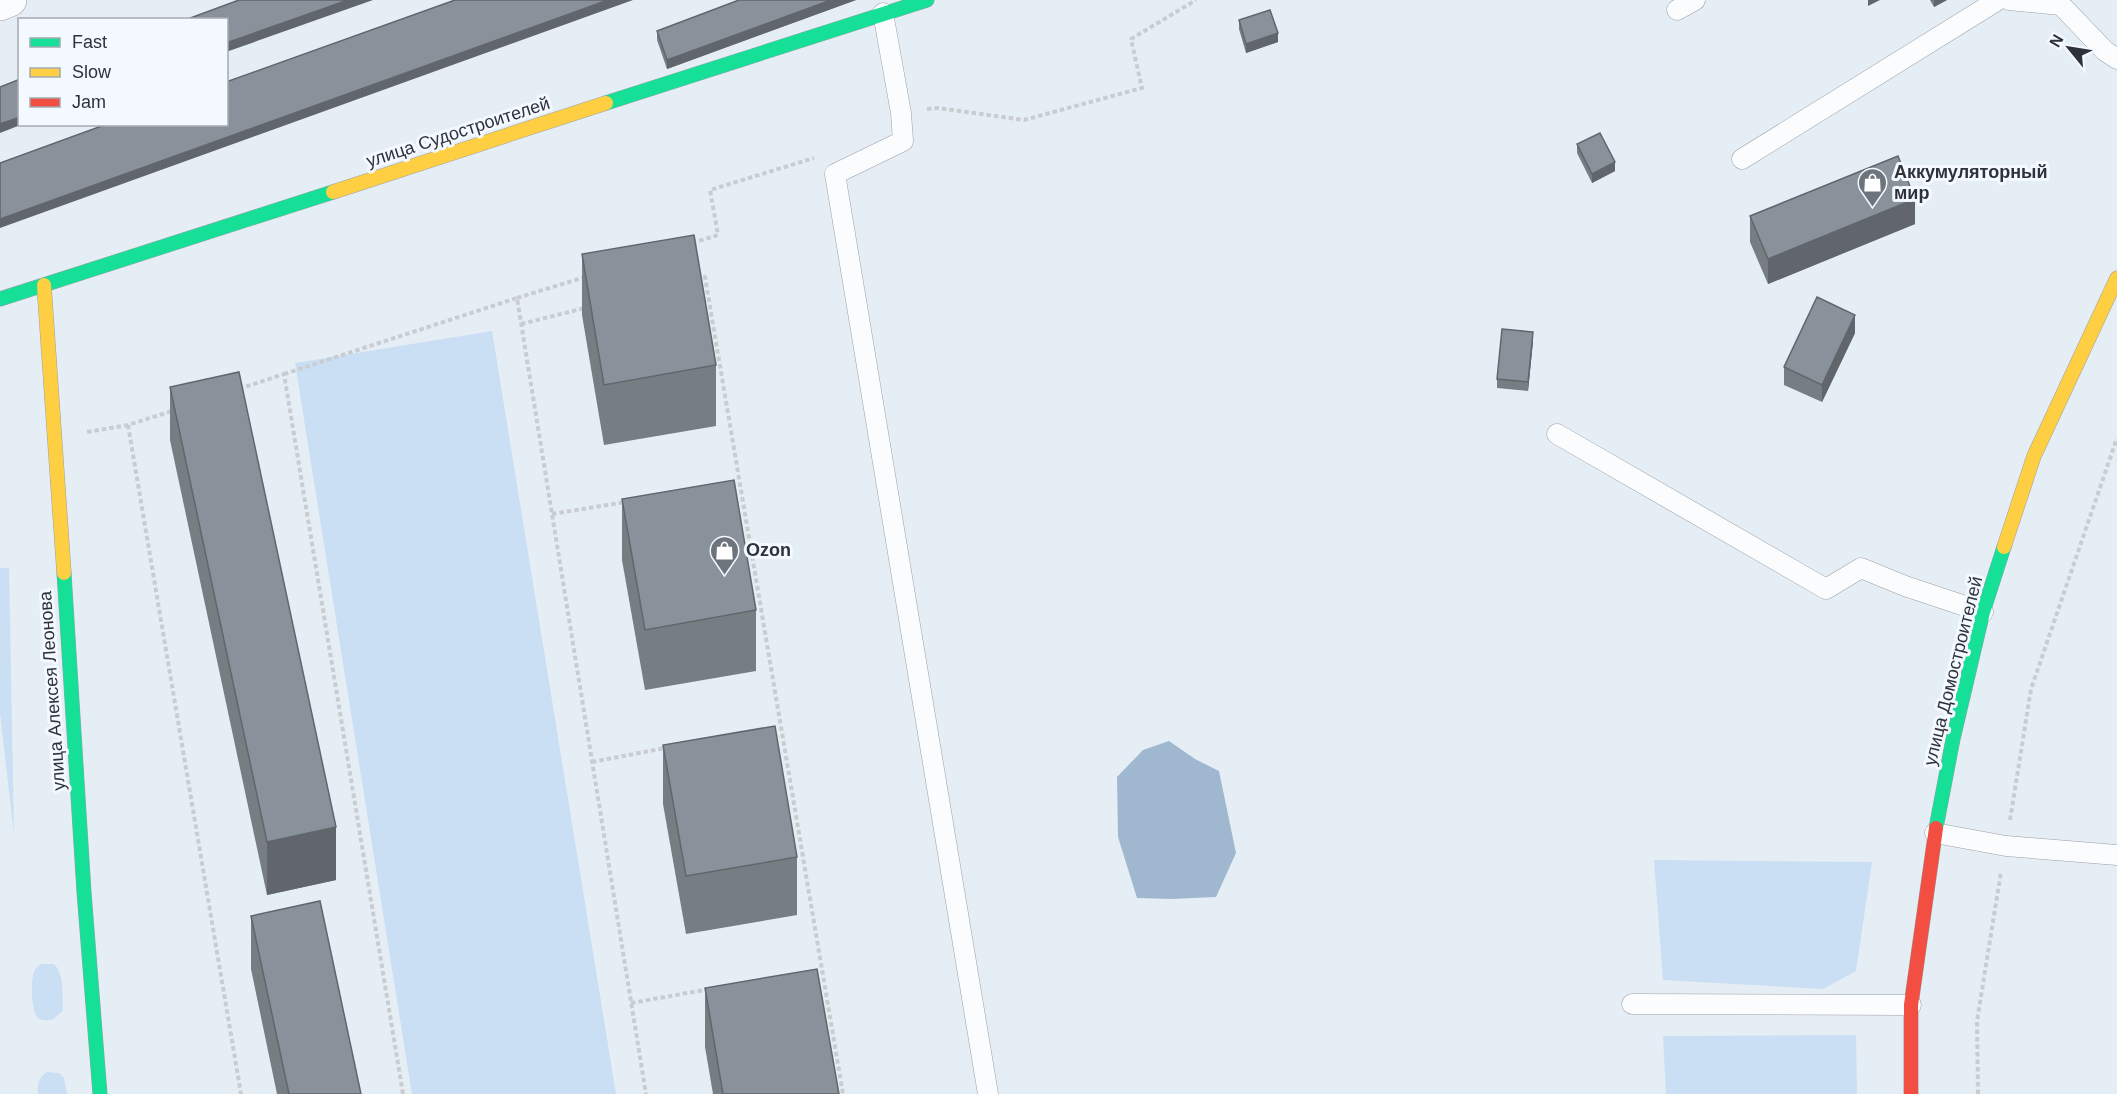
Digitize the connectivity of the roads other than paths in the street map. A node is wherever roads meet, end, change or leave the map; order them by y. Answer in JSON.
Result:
{"nodes":[{"id":1,"x":10,"y":0,"type":"edge"},
{"id":2,"x":927,"y":0,"type":"edge"},
{"id":3,"x":1695,"y":0,"type":"edge"},
{"id":4,"x":1998,"y":0,"type":"edge"},
{"id":5,"x":2009,"y":0,"type":"edge"},
{"id":6,"x":2060,"y":2,"type":"edge"},
{"id":7,"x":0,"y":4,"type":"edge"},
{"id":8,"x":1677,"y":10,"type":"dead end"},
{"id":9,"x":883,"y":13,"type":"junction"},
{"id":10,"x":2117,"y":59,"type":"edge"},
{"id":11,"x":1742,"y":159,"type":"dead end"},
{"id":12,"x":2117,"y":278,"type":"edge"},
{"id":13,"x":44,"y":285,"type":"junction"},
{"id":14,"x":0,"y":299,"type":"edge"},
{"id":15,"x":1557,"y":434,"type":"dead end"},
{"id":16,"x":1983,"y":612,"type":"junction"},
{"id":17,"x":1935,"y":833,"type":"junction"},
{"id":18,"x":2117,"y":855,"type":"edge"},
{"id":19,"x":1632,"y":1004,"type":"dead end"},
{"id":20,"x":1911,"y":1005,"type":"junction"},
{"id":21,"x":100,"y":1094,"type":"edge"},
{"id":22,"x":988,"y":1094,"type":"edge"},
{"id":23,"x":1911,"y":1094,"type":"edge"}],
"edges":[{"from":1,"to":7,"type":"street"},
{"from":2,"to":9,"type":"street","name":"улица Судостроителей"},
{"from":3,"to":8,"type":"lane"},
{"from":4,"to":11,"type":"lane"},
{"from":5,"to":6,"type":"lane"},
{"from":6,"to":10,"type":"lane"},
{"from":9,"to":13,"type":"street","name":"улица Судостроителей"},
{"from":9,"to":22,"type":"lane"},
{"from":12,"to":16,"type":"street","name":"улица Домостроителей"},
{"from":13,"to":14,"type":"street","name":"улица Судостроителей"},
{"from":13,"to":21,"type":"street","name":"улица Алексея Леонова"},
{"from":15,"to":16,"type":"lane"},
{"from":16,"to":17,"type":"street","name":"улица Домостроителей"},
{"from":17,"to":18,"type":"lane"},
{"from":17,"to":20,"type":"street","name":"улица Домостроителей"},
{"from":19,"to":20,"type":"lane"},
{"from":20,"to":23,"type":"street","name":"улица Домостроителей"}]}
